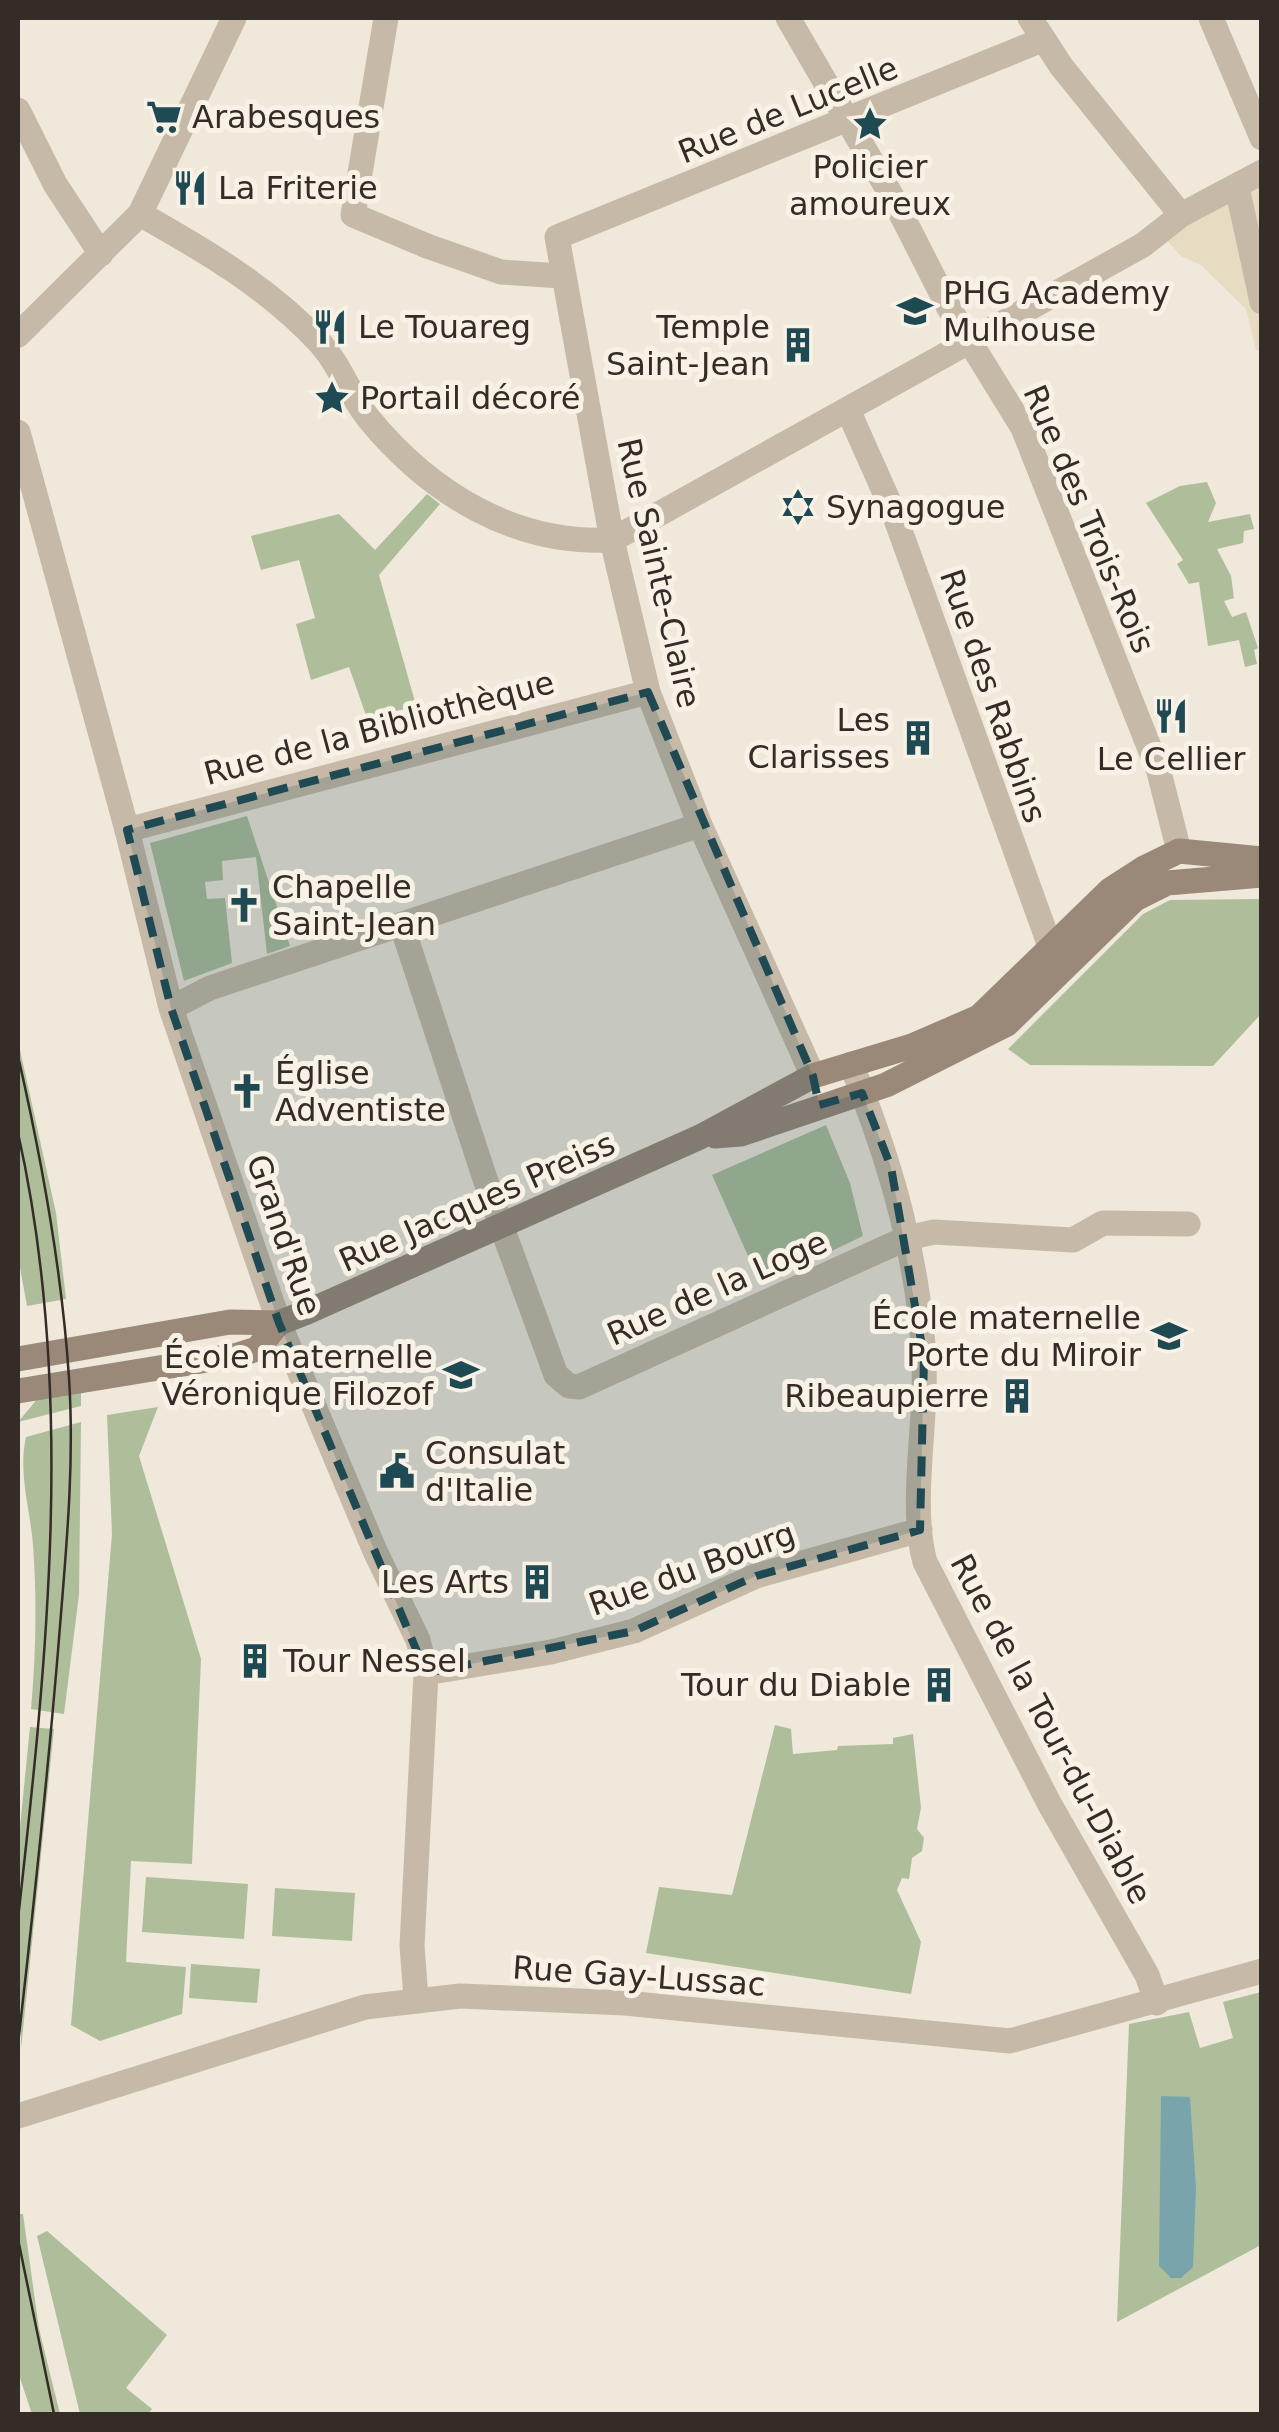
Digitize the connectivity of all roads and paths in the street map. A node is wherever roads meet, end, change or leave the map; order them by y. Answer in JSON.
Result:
{"nodes":[{"id":1,"x":234,"y":18,"type":"edge"},
{"id":2,"x":386,"y":18,"type":"edge"},
{"id":3,"x":788,"y":18,"type":"edge"},
{"id":4,"x":1211,"y":18,"type":"edge"},
{"id":5,"x":1036,"y":29,"type":"edge"},
{"id":6,"x":18,"y":110,"type":"edge"},
{"id":7,"x":849,"y":121,"type":"junction"},
{"id":8,"x":1262,"y":138,"type":"edge"},
{"id":9,"x":1262,"y":172,"type":"edge"},
{"id":10,"x":1237,"y":187,"type":"junction"},
{"id":11,"x":140,"y":214,"type":"junction"},
{"id":12,"x":1181,"y":216,"type":"junction"},
{"id":13,"x":557,"y":237,"type":"joint"},
{"id":14,"x":101,"y":254,"type":"junction"},
{"id":15,"x":562,"y":276,"type":"junction"},
{"id":16,"x":1262,"y":302,"type":"edge"},
{"id":17,"x":18,"y":335,"type":"edge"},
{"id":18,"x":971,"y":342,"type":"junction"},
{"id":19,"x":848,"y":410,"type":"junction"},
{"id":20,"x":18,"y":432,"type":"edge"},
{"id":21,"x":612,"y":540,"type":"junction"},
{"id":22,"x":648,"y":692,"type":"junction"},
{"id":23,"x":700,"y":824,"type":"junction"},
{"id":24,"x":127,"y":830,"type":"junction"},
{"id":25,"x":1180,"y":851,"type":"junction"},
{"id":26,"x":1262,"y":859,"type":"edge"},
{"id":27,"x":1262,"y":876,"type":"edge"},
{"id":28,"x":402,"y":926,"type":"junction"},
{"id":29,"x":1051,"y":949,"type":"junction"},
{"id":30,"x":171,"y":1008,"type":"junction"},
{"id":31,"x":1007,"y":1024,"type":"junction"},
{"id":32,"x":850,"y":1064,"type":"junction"},
{"id":33,"x":813,"y":1076,"type":"junction"},
{"id":34,"x":862,"y":1093,"type":"junction"},
{"id":35,"x":790,"y":1114,"type":"junction"},
{"id":36,"x":700,"y":1138,"type":"junction"},
{"id":37,"x":1188,"y":1224,"type":"dead end"},
{"id":38,"x":501,"y":1227,"type":"junction"},
{"id":39,"x":907,"y":1238,"type":"junction"},
{"id":40,"x":279,"y":1323,"type":"junction"},
{"id":41,"x":18,"y":1359,"type":"edge"},
{"id":42,"x":18,"y":1391,"type":"edge"},
{"id":43,"x":920,"y":1530,"type":"junction"},
{"id":44,"x":426,"y":1673,"type":"junction"},
{"id":45,"x":1262,"y":1971,"type":"edge"},
{"id":46,"x":416,"y":1998,"type":"junction"},
{"id":47,"x":1157,"y":2003,"type":"junction"},
{"id":48,"x":18,"y":2116,"type":"edge"}],
"edges":[{"from":1,"to":11,"type":"street"},
{"from":2,"to":15,"type":"street"},
{"from":3,"to":7,"type":"street","name":"Rue des Trois-Rois"},
{"from":4,"to":8,"type":"street"},
{"from":5,"to":7,"type":"street","name":"Rue de Lucelle"},
{"from":5,"to":12,"type":"street"},
{"from":6,"to":14,"type":"street"},
{"from":7,"to":13,"type":"street","name":"Rue de Lucelle"},
{"from":7,"to":18,"type":"street","name":"Rue des Trois-Rois"},
{"from":9,"to":10,"type":"street"},
{"from":10,"to":12,"type":"street"},
{"from":10,"to":16,"type":"street"},
{"from":11,"to":14,"type":"street"},
{"from":11,"to":21,"type":"street"},
{"from":12,"to":18,"type":"street"},
{"from":13,"to":15,"type":"street","name":"Rue Sainte-Claire"},
{"from":14,"to":17,"type":"street"},
{"from":15,"to":21,"type":"street","name":"Rue Sainte-Claire"},
{"from":18,"to":19,"type":"street"},
{"from":18,"to":25,"type":"street","name":"Rue des Trois-Rois"},
{"from":19,"to":21,"type":"street"},
{"from":19,"to":29,"type":"street","name":"Rue des Rabbins"},
{"from":20,"to":24,"type":"street","name":"Grand'Rue"},
{"from":21,"to":22,"type":"street","name":"Rue Sainte-Claire"},
{"from":22,"to":23,"type":"street","name":"Rue Sainte-Claire"},
{"from":22,"to":24,"type":"street","name":"Rue de la Bibliothèque"},
{"from":23,"to":28,"type":"street"},
{"from":23,"to":33,"type":"street","name":"Rue Sainte-Claire"},
{"from":24,"to":30,"type":"street","name":"Grand'Rue"},
{"from":25,"to":26,"type":"main road"},
{"from":25,"to":29,"type":"main road","name":"Rue Jacques Preiss"},
{"from":27,"to":31,"type":"main road","name":"Rue Jacques Preiss"},
{"from":28,"to":30,"type":"street"},
{"from":28,"to":38,"type":"street"},
{"from":29,"to":31,"type":"main road","name":"Rue Jacques Preiss"},
{"from":29,"to":32,"type":"main road","name":"Rue Jacques Preiss"},
{"from":30,"to":40,"type":"street","name":"Grand'Rue"},
{"from":31,"to":34,"type":"main road","name":"Rue Jacques Preiss"},
{"from":32,"to":33,"type":"main road","name":"Rue Jacques Preiss"},
{"from":32,"to":34,"type":"street","name":"Rue de la Tour-du-Diable"},
{"from":33,"to":35,"type":"main road"},
{"from":33,"to":36,"type":"main road","name":"Rue Jacques Preiss"},
{"from":34,"to":35,"type":"main road","name":"Rue Jacques Preiss"},
{"from":34,"to":39,"type":"street","name":"Rue de la Tour-du-Diable"},
{"from":35,"to":36,"type":"main road","name":"Rue Jacques Preiss"},
{"from":36,"to":38,"type":"main road","name":"Rue Jacques Preiss"},
{"from":37,"to":39,"type":"street"},
{"from":38,"to":39,"type":"street","name":"Rue de la Loge"},
{"from":38,"to":40,"type":"main road","name":"Rue Jacques Preiss"},
{"from":39,"to":43,"type":"street","name":"Rue de la Tour-du-Diable"},
{"from":40,"to":41,"type":"main road","name":"Rue Jacques Preiss"},
{"from":40,"to":42,"type":"main road","name":"Rue Jacques Preiss"},
{"from":40,"to":44,"type":"street","name":"Grand'Rue"},
{"from":43,"to":44,"type":"street","name":"Rue du Bourg"},
{"from":43,"to":47,"type":"street","name":"Rue de la Tour-du-Diable"},
{"from":44,"to":46,"type":"street","name":"Grand'Rue"},
{"from":45,"to":47,"type":"street","name":"Rue Gay-Lussac"},
{"from":46,"to":47,"type":"street","name":"Rue Gay-Lussac"},
{"from":46,"to":48,"type":"street","name":"Rue Gay-Lussac"}]}
